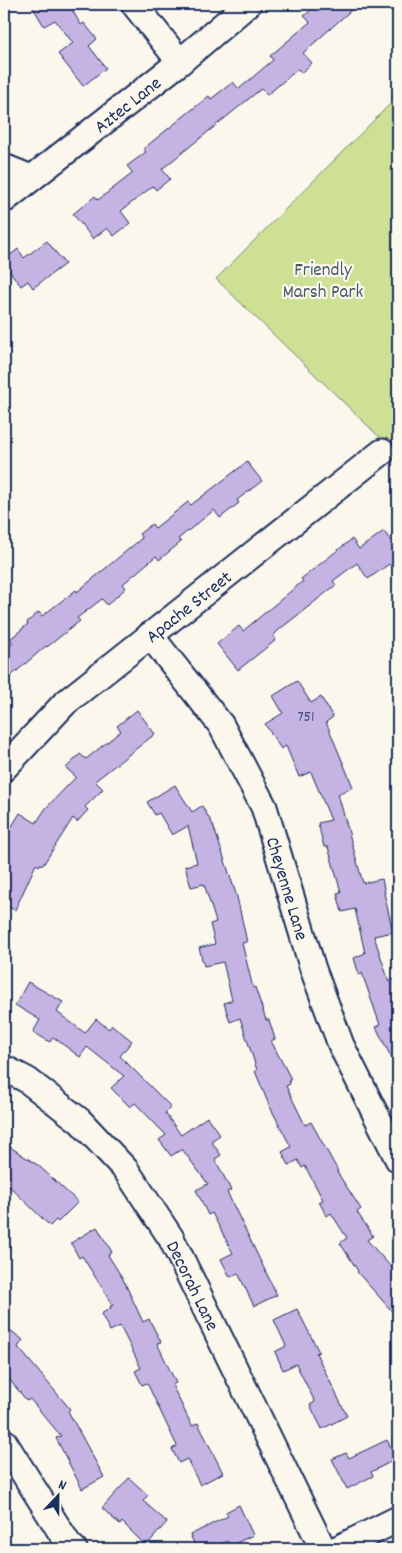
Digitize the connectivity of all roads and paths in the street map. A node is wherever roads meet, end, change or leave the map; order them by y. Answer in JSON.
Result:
{"nodes":[{"id":1,"x":134,"y":4,"type":"edge"},
{"id":2,"x":248,"y":4,"type":"edge"},
{"id":3,"x":180,"y":62,"type":"junction"},
{"id":4,"x":4,"y":167,"type":"edge"},
{"id":5,"x":31,"y":178,"type":"junction"},
{"id":6,"x":4,"y":200,"type":"edge"},
{"id":7,"x":382,"y":452,"type":"dead end"},
{"id":8,"x":150,"y":635,"type":"junction"},
{"id":9,"x":4,"y":768,"type":"edge"},
{"id":10,"x":4,"y":1068,"type":"edge"},
{"id":11,"x":398,"y":1159,"type":"edge"},
{"id":12,"x":4,"y":1442,"type":"edge"},
{"id":13,"x":398,"y":1519,"type":"edge"},
{"id":14,"x":74,"y":1549,"type":"edge"},
{"id":15,"x":323,"y":1549,"type":"edge"},
{"id":16,"x":337,"y":1549,"type":"edge"}],
"edges":[{"from":1,"to":3,"type":"street"},
{"from":2,"to":3,"type":"street","name":"Aztec Lane"},
{"from":3,"to":5,"type":"street","name":"Aztec Lane"},
{"from":4,"to":5,"type":"street"},
{"from":5,"to":6,"type":"street","name":"Aztec Lane"},
{"from":7,"to":8,"type":"street","name":"Apache Street"},
{"from":8,"to":9,"type":"street","name":"Apache Street"},
{"from":8,"to":11,"type":"street","name":"Cheyenne Lane"},
{"from":10,"to":15,"type":"street","name":"Decorah Lane"},
{"from":12,"to":14,"type":"street"},
{"from":13,"to":16,"type":"street"}]}
